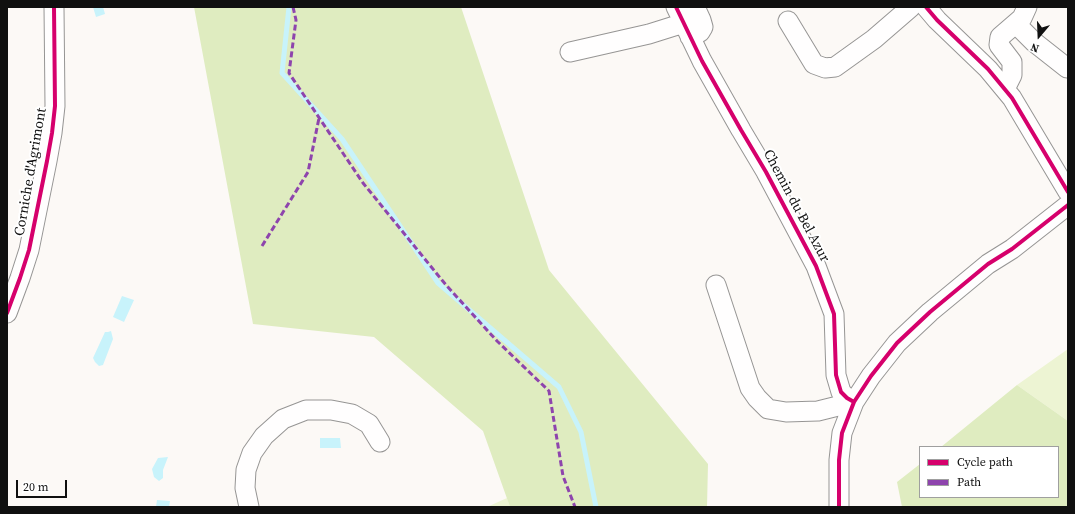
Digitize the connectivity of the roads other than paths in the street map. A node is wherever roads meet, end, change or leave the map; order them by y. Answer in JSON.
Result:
{"nodes":[{"id":1,"x":54,"y":7,"type":"edge"},
{"id":2,"x":695,"y":7,"type":"edge"},
{"id":3,"x":911,"y":7,"type":"edge"},
{"id":4,"x":926,"y":7,"type":"edge"},
{"id":5,"x":1027,"y":7,"type":"edge"},
{"id":6,"x":788,"y":21,"type":"dead end"},
{"id":7,"x":683,"y":22,"type":"edge"},
{"id":8,"x":1016,"y":24,"type":"junction"},
{"id":9,"x":570,"y":52,"type":"dead end"},
{"id":10,"x":1068,"y":68,"type":"edge"},
{"id":11,"x":1005,"y":90,"type":"junction"},
{"id":12,"x":1068,"y":192,"type":"edge"},
{"id":13,"x":1068,"y":205,"type":"edge"},
{"id":14,"x":716,"y":285,"type":"dead end"},
{"id":15,"x":7,"y":313,"type":"edge"},
{"id":16,"x":854,"y":402,"type":"junction"},
{"id":17,"x":380,"y":442,"type":"dead end"},
{"id":18,"x":249,"y":507,"type":"edge"},
{"id":19,"x":839,"y":507,"type":"edge"}],
"edges":[{"from":1,"to":15,"type":"street","name":"Corniche d'Agrimont"},
{"from":2,"to":7,"type":"street"},
{"from":3,"to":6,"type":"street"},
{"from":4,"to":11,"type":"street"},
{"from":5,"to":8,"type":"street"},
{"from":7,"to":9,"type":"street"},
{"from":7,"to":16,"type":"street","name":"Chemin du Bel Azur"},
{"from":8,"to":10,"type":"street"},
{"from":8,"to":11,"type":"street"},
{"from":11,"to":12,"type":"street"},
{"from":13,"to":16,"type":"street"},
{"from":14,"to":16,"type":"street"},
{"from":16,"to":19,"type":"street"},
{"from":17,"to":18,"type":"street"}]}
